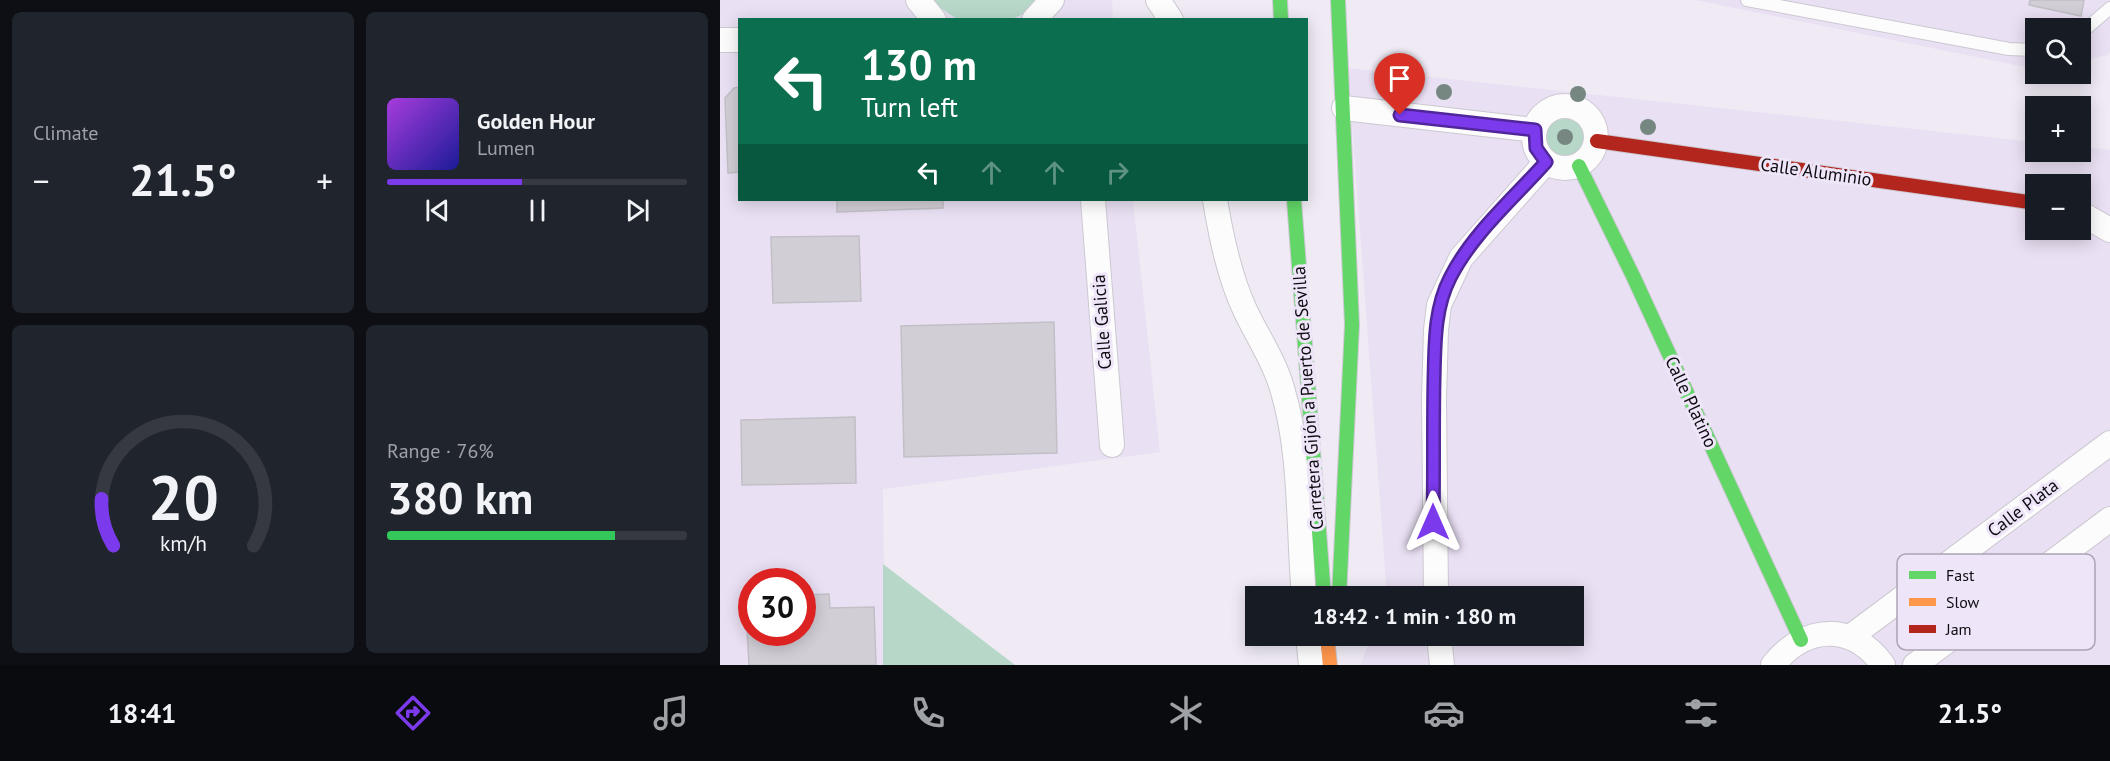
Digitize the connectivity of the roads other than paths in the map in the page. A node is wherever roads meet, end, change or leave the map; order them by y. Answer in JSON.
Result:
{"nodes":[{"id":1,"x":918,"y":0,"type":"edge"},
{"id":2,"x":1158,"y":0,"type":"edge"},
{"id":3,"x":1280,"y":0,"type":"edge"},
{"id":4,"x":1338,"y":0,"type":"edge"},
{"id":5,"x":1747,"y":0,"type":"edge"},
{"id":6,"x":2110,"y":8,"type":"edge"},
{"id":7,"x":932,"y":18,"type":"edge"},
{"id":8,"x":1170,"y":18,"type":"edge"},
{"id":9,"x":1281,"y":18,"type":"edge"},
{"id":10,"x":2091,"y":24,"type":"edge"},
{"id":11,"x":720,"y":40,"type":"edge"},
{"id":12,"x":738,"y":40,"type":"edge"},
{"id":13,"x":2025,"y":50,"type":"edge"},
{"id":14,"x":1344,"y":108,"type":"junction"},
{"id":15,"x":1535,"y":130,"type":"junction"},
{"id":16,"x":1597,"y":141,"type":"junction"},
{"id":17,"x":1546,"y":162,"type":"junction"},
{"id":18,"x":1579,"y":166,"type":"junction"},
{"id":19,"x":1093,"y":201,"type":"edge"},
{"id":20,"x":1215,"y":201,"type":"edge"},
{"id":21,"x":1294,"y":201,"type":"edge"},
{"id":22,"x":2025,"y":201,"type":"edge"},
{"id":23,"x":2091,"y":214,"type":"edge"},
{"id":24,"x":2110,"y":217,"type":"edge"},
{"id":25,"x":2091,"y":219,"type":"edge"},
{"id":26,"x":2110,"y":230,"type":"edge"},
{"id":27,"x":2110,"y":443,"type":"edge"},
{"id":28,"x":1112,"y":445,"type":"dead end"},
{"id":29,"x":1311,"y":451,"type":"junction"},
{"id":30,"x":2110,"y":519,"type":"edge"},
{"id":31,"x":1961,"y":554,"type":"edge"},
{"id":32,"x":2063,"y":554,"type":"edge"},
{"id":33,"x":1304,"y":586,"type":"edge"},
{"id":34,"x":1304,"y":586,"type":"edge"},
{"id":35,"x":1323,"y":586,"type":"edge"},
{"id":36,"x":1340,"y":586,"type":"edge"},
{"id":37,"x":1436,"y":586,"type":"edge"},
{"id":38,"x":1897,"y":602,"type":"edge"},
{"id":39,"x":1850,"y":637,"type":"junction"},
{"id":40,"x":1801,"y":640,"type":"junction"},
{"id":41,"x":1309,"y":646,"type":"edge"},
{"id":42,"x":1318,"y":646,"type":"edge"},
{"id":43,"x":1328,"y":646,"type":"edge"},
{"id":44,"x":1338,"y":646,"type":"edge"},
{"id":45,"x":1440,"y":646,"type":"edge"},
{"id":46,"x":1935,"y":650,"type":"edge"},
{"id":47,"x":1311,"y":665,"type":"edge"},
{"id":48,"x":1323,"y":665,"type":"edge"},
{"id":49,"x":1330,"y":665,"type":"edge"},
{"id":50,"x":1338,"y":665,"type":"edge"},
{"id":51,"x":1442,"y":665,"type":"edge"},
{"id":52,"x":1773,"y":665,"type":"edge"},
{"id":53,"x":1883,"y":665,"type":"edge"},
{"id":54,"x":1915,"y":665,"type":"edge"}],
"edges":[{"from":1,"to":7,"type":"street"},
{"from":2,"to":8,"type":"street"},
{"from":3,"to":9,"type":"main road"},
{"from":4,"to":14,"type":"main road"},
{"from":5,"to":13,"type":"lane"},
{"from":6,"to":10,"type":"lane"},
{"from":11,"to":12,"type":"street"},
{"from":14,"to":15,"type":"street"},
{"from":14,"to":36,"type":"main road"},
{"from":15,"to":16,"type":"street"},
{"from":15,"to":17,"type":"street"},
{"from":16,"to":18,"type":"street"},
{"from":16,"to":22,"type":"main road","name":"Calle Aluminio"},
{"from":17,"to":18,"type":"street"},
{"from":17,"to":37,"type":"street"},
{"from":18,"to":40,"type":"main road","name":"Calle Platino"},
{"from":19,"to":28,"type":"street","name":"Calle Galicia"},
{"from":20,"to":33,"type":"street"},
{"from":21,"to":29,"type":"main road","name":"Carretera Gijón a Puerto de Sevilla"},
{"from":23,"to":24,"type":"street"},
{"from":25,"to":26,"type":"street"},
{"from":27,"to":31,"type":"street","name":"Calle Plata"},
{"from":29,"to":34,"type":"street"},
{"from":29,"to":35,"type":"main road","name":"Carretera Gijón a Puerto de Sevilla"},
{"from":30,"to":32,"type":"street"},
{"from":38,"to":39,"type":"street","name":"Calle Plata"},
{"from":39,"to":40,"type":"street"},
{"from":39,"to":53,"type":"street"},
{"from":40,"to":52,"type":"street"},
{"from":41,"to":47,"type":"street"},
{"from":42,"to":48,"type":"street"},
{"from":43,"to":49,"type":"main road"},
{"from":44,"to":50,"type":"street"},
{"from":45,"to":51,"type":"street"},
{"from":46,"to":54,"type":"street"}]}
